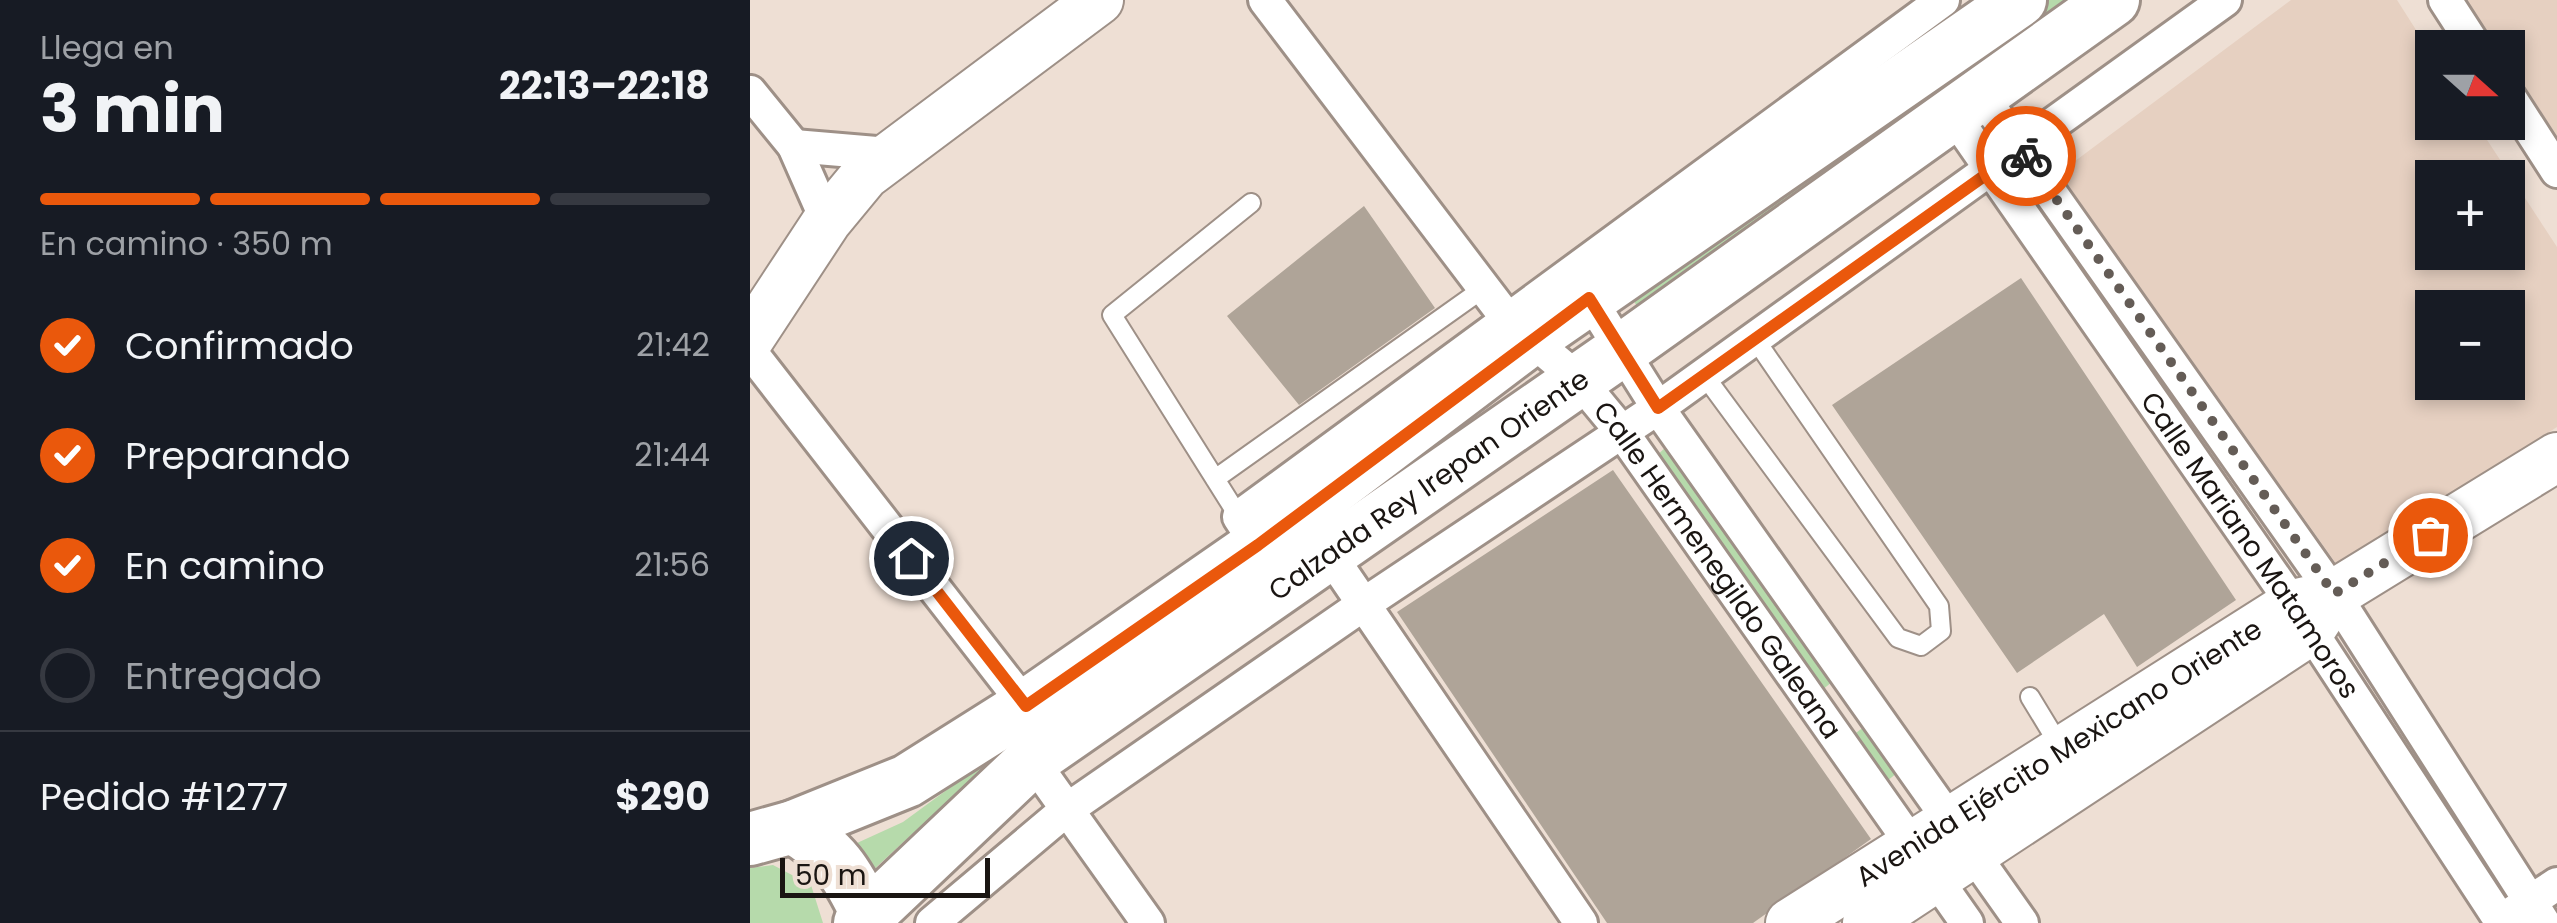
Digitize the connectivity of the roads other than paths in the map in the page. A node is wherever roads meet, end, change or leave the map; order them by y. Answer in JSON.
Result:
{"nodes":[{"id":1,"x":1265,"y":0,"type":"edge"},
{"id":2,"x":2113,"y":0,"type":"edge"},
{"id":3,"x":2225,"y":0,"type":"edge"},
{"id":4,"x":2446,"y":0,"type":"edge"},
{"id":5,"x":1086,"y":4,"type":"edge"},
{"id":6,"x":2465,"y":30,"type":"edge"},
{"id":7,"x":1956,"y":34,"type":"edge"},
{"id":8,"x":750,"y":92,"type":"edge"},
{"id":9,"x":2525,"y":121,"type":"edge"},
{"id":10,"x":794,"y":146,"type":"junction"},
{"id":11,"x":2022,"y":149,"type":"junction"},
{"id":12,"x":888,"y":154,"type":"junction"},
{"id":13,"x":1992,"y":171,"type":"junction"},
{"id":14,"x":2557,"y":171,"type":"edge"},
{"id":15,"x":1251,"y":203,"type":"dead end"},
{"id":16,"x":827,"y":221,"type":"junction"},
{"id":17,"x":1484,"y":288,"type":"junction"},
{"id":18,"x":1589,"y":298,"type":"junction"},
{"id":19,"x":1518,"y":331,"type":"junction"},
{"id":20,"x":750,"y":338,"type":"edge"},
{"id":21,"x":1756,"y":339,"type":"junction"},
{"id":22,"x":1622,"y":350,"type":"junction"},
{"id":23,"x":750,"y":351,"type":"edge"},
{"id":24,"x":2173,"y":367,"type":"junction"},
{"id":25,"x":1704,"y":375,"type":"junction"},
{"id":26,"x":1579,"y":380,"type":"junction"},
{"id":27,"x":2141,"y":386,"type":"junction"},
{"id":28,"x":1658,"y":408,"type":"junction"},
{"id":29,"x":1622,"y":432,"type":"junction"},
{"id":30,"x":2557,"y":457,"type":"edge"},
{"id":31,"x":1215,"y":479,"type":"junction"},
{"id":32,"x":1260,"y":549,"type":"junction"},
{"id":33,"x":1328,"y":552,"type":"junction"},
{"id":34,"x":1364,"y":604,"type":"junction"},
{"id":35,"x":2312,"y":610,"type":"junction"},
{"id":36,"x":1854,"y":684,"type":"junction"},
{"id":37,"x":2030,"y":697,"type":"dead end"},
{"id":38,"x":1026,"y":706,"type":"junction"},
{"id":39,"x":1818,"y":711,"type":"junction"},
{"id":40,"x":1032,"y":760,"type":"junction"},
{"id":41,"x":2072,"y":766,"type":"junction"},
{"id":42,"x":1065,"y":811,"type":"junction"},
{"id":43,"x":772,"y":833,"type":"edge"},
{"id":44,"x":1942,"y":849,"type":"junction"},
{"id":45,"x":2557,"y":884,"type":"edge"},
{"id":46,"x":2537,"y":912,"type":"edge"},
{"id":47,"x":866,"y":920,"type":"edge"},
{"id":48,"x":2501,"y":922,"type":"edge"},
{"id":49,"x":932,"y":923,"type":"edge"},
{"id":50,"x":1148,"y":923,"type":"edge"},
{"id":51,"x":1581,"y":923,"type":"edge"},
{"id":52,"x":1790,"y":923,"type":"edge"},
{"id":53,"x":1868,"y":923,"type":"edge"},
{"id":54,"x":1967,"y":923,"type":"edge"},
{"id":55,"x":2022,"y":923,"type":"edge"}],
"edges":[{"from":1,"to":17,"type":"street","name":"Calle Hermenegildo Galeana"},
{"from":2,"to":7,"type":"main road","name":"Calzada Rey Irepan Oriente"},
{"from":3,"to":11,"type":"street"},
{"from":4,"to":6,"type":"street"},
{"from":5,"to":12,"type":"street"},
{"from":7,"to":11,"type":"street","name":"Calle Mariano Matamoros"},
{"from":7,"to":13,"type":"street","name":"Calle Mariano Matamoros"},
{"from":7,"to":18,"type":"main road","name":"Calzada Rey Irepan Oriente"},
{"from":7,"to":19,"type":"street"},
{"from":7,"to":22,"type":"main road","name":"Calzada Rey Irepan Oriente"},
{"from":8,"to":10,"type":"street"},
{"from":9,"to":14,"type":"street"},
{"from":10,"to":12,"type":"street"},
{"from":10,"to":16,"type":"street"},
{"from":11,"to":13,"type":"street"},
{"from":11,"to":24,"type":"street","name":"Calle Mariano Matamoros"},
{"from":12,"to":16,"type":"street"},
{"from":13,"to":21,"type":"street"},
{"from":13,"to":27,"type":"street","name":"Calle Mariano Matamoros"},
{"from":15,"to":31,"type":"lane"},
{"from":16,"to":20,"type":"street"},
{"from":17,"to":19,"type":"street","name":"Calle Hermenegildo Galeana"},
{"from":17,"to":31,"type":"lane"},
{"from":18,"to":19,"type":"main road","name":"Calzada Rey Irepan Oriente"},
{"from":18,"to":22,"type":"street","name":"Calle Hermenegildo Galeana"},
{"from":19,"to":26,"type":"street","name":"Calle Hermenegildo Galeana"},
{"from":19,"to":32,"type":"main road","name":"Calzada Rey Irepan Oriente"},
{"from":21,"to":25,"type":"street"},
{"from":21,"to":25,"type":"lane"},
{"from":22,"to":26,"type":"main road","name":"Calzada Rey Irepan Oriente"},
{"from":22,"to":28,"type":"street","name":"Calle Hermenegildo Galeana"},
{"from":23,"to":38,"type":"street"},
{"from":24,"to":27,"type":"street"},
{"from":24,"to":35,"type":"street","name":"Calle Mariano Matamoros"},
{"from":25,"to":28,"type":"street"},
{"from":26,"to":29,"type":"street","name":"Calle Hermenegildo Galeana"},
{"from":26,"to":33,"type":"main road","name":"Calzada Rey Irepan Oriente"},
{"from":27,"to":35,"type":"street","name":"Calle Mariano Matamoros"},
{"from":28,"to":29,"type":"street"},
{"from":28,"to":36,"type":"street","name":"Calle Hermenegildo Galeana"},
{"from":29,"to":34,"type":"street"},
{"from":29,"to":39,"type":"street","name":"Calle Hermenegildo Galeana"},
{"from":30,"to":35,"type":"street","name":"Avenida Ejército Mexicano Oriente"},
{"from":31,"to":32,"type":"lane"},
{"from":32,"to":33,"type":"main road","name":"Calzada Rey Irepan Oriente"},
{"from":32,"to":38,"type":"main road","name":"Calzada Rey Irepan Oriente"},
{"from":32,"to":40,"type":"main road","name":"Calzada Rey Irepan Oriente"},
{"from":33,"to":34,"type":"street"},
{"from":34,"to":42,"type":"street"},
{"from":34,"to":51,"type":"street"},
{"from":35,"to":41,"type":"street","name":"Avenida Ejército Mexicano Oriente"},
{"from":35,"to":46,"type":"street","name":"Calle Mariano Matamoros"},
{"from":35,"to":48,"type":"street","name":"Calle Mariano Matamoros"},
{"from":36,"to":39,"type":"street"},
{"from":36,"to":44,"type":"street","name":"Calle Hermenegildo Galeana"},
{"from":37,"to":41,"type":"lane"},
{"from":38,"to":43,"type":"main road","name":"Calzada Rey Irepan Oriente"},
{"from":39,"to":44,"type":"street","name":"Calle Hermenegildo Galeana"},
{"from":40,"to":42,"type":"street"},
{"from":40,"to":47,"type":"main road","name":"Calzada Rey Irepan Oriente"},
{"from":41,"to":44,"type":"street","name":"Avenida Ejército Mexicano Oriente"},
{"from":42,"to":49,"type":"street"},
{"from":42,"to":50,"type":"street"},
{"from":43,"to":47,"type":"main road"},
{"from":44,"to":52,"type":"street","name":"Avenida Ejército Mexicano Oriente"},
{"from":44,"to":53,"type":"street","name":"Avenida Ejército Mexicano Oriente"},
{"from":44,"to":54,"type":"street","name":"Calle Hermenegildo Galeana"},
{"from":44,"to":55,"type":"street","name":"Calle Hermenegildo Galeana"},
{"from":45,"to":46,"type":"street"},
{"from":46,"to":48,"type":"street"}]}
